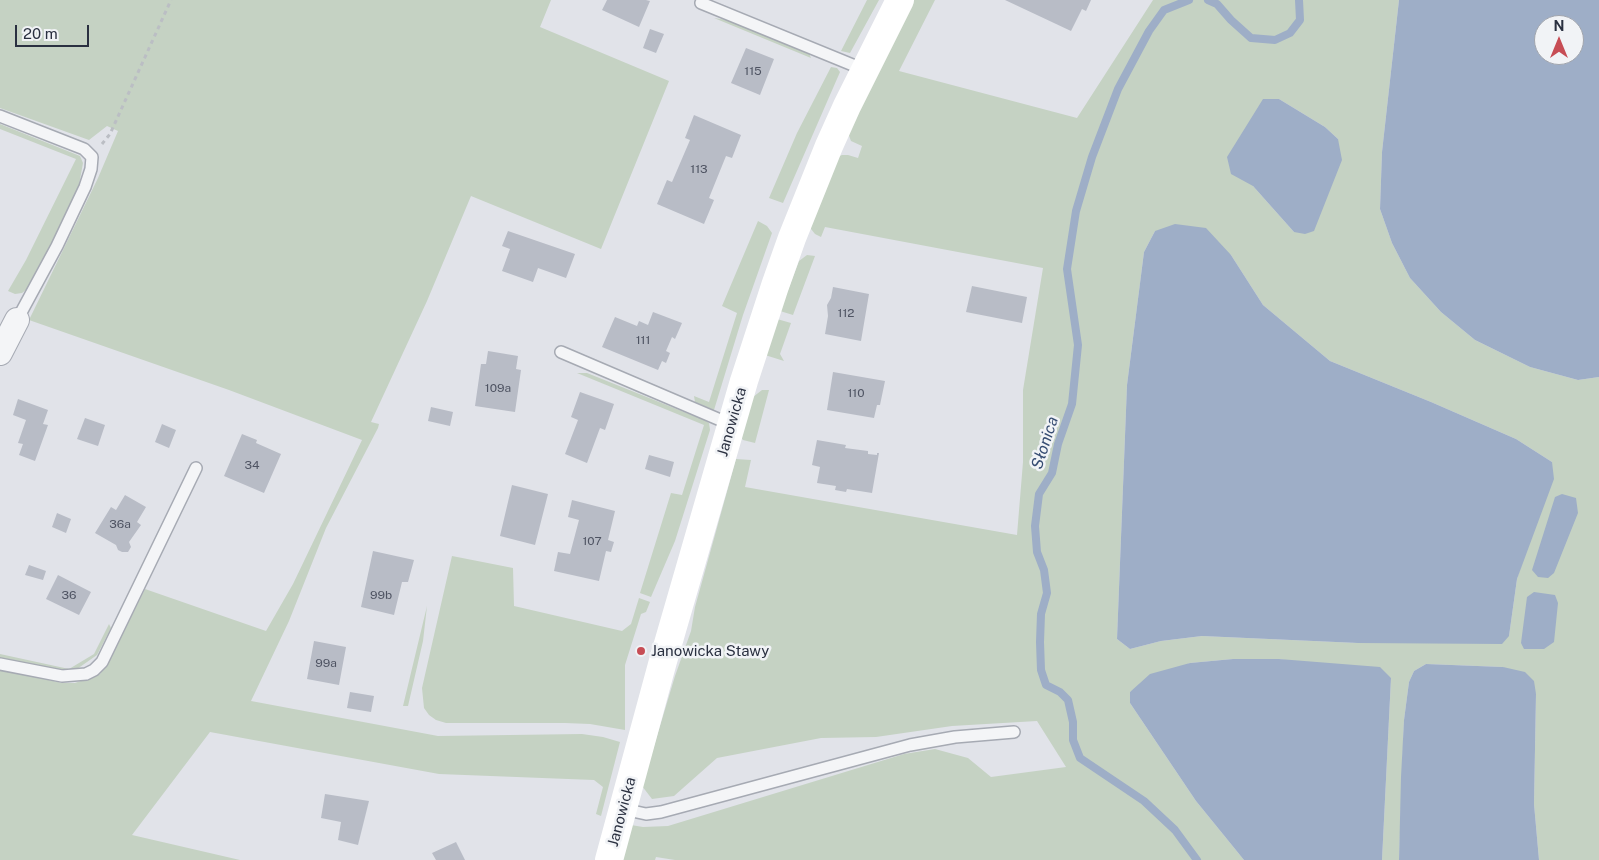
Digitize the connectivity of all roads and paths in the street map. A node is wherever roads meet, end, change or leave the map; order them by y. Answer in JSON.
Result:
{"nodes":[{"id":1,"x":171,"y":0,"type":"edge"},
{"id":2,"x":900,"y":0,"type":"edge"},
{"id":3,"x":701,"y":3,"type":"dead end"},
{"id":4,"x":865,"y":70,"type":"junction"},
{"id":5,"x":0,"y":116,"type":"edge"},
{"id":6,"x":92,"y":157,"type":"junction"},
{"id":7,"x":17,"y":320,"type":"joint"},
{"id":8,"x":561,"y":352,"type":"dead end"},
{"id":9,"x":0,"y":353,"type":"edge"},
{"id":10,"x":732,"y":426,"type":"junction"},
{"id":11,"x":196,"y":468,"type":"dead end"},
{"id":12,"x":0,"y":664,"type":"edge"},
{"id":13,"x":1014,"y":732,"type":"dead end"},
{"id":14,"x":623,"y":809,"type":"junction"},
{"id":15,"x":609,"y":860,"type":"edge"}],
"edges":[{"from":1,"to":6,"type":"path"},
{"from":2,"to":4,"type":"street","name":"Janowicka"},
{"from":3,"to":4,"type":"lane"},
{"from":4,"to":10,"type":"street","name":"Janowicka"},
{"from":5,"to":6,"type":"lane"},
{"from":6,"to":7,"type":"lane"},
{"from":7,"to":9,"type":"street"},
{"from":8,"to":10,"type":"lane"},
{"from":10,"to":14,"type":"street","name":"Janowicka"},
{"from":11,"to":12,"type":"lane"},
{"from":13,"to":14,"type":"lane"},
{"from":14,"to":15,"type":"street","name":"Janowicka"}]}
